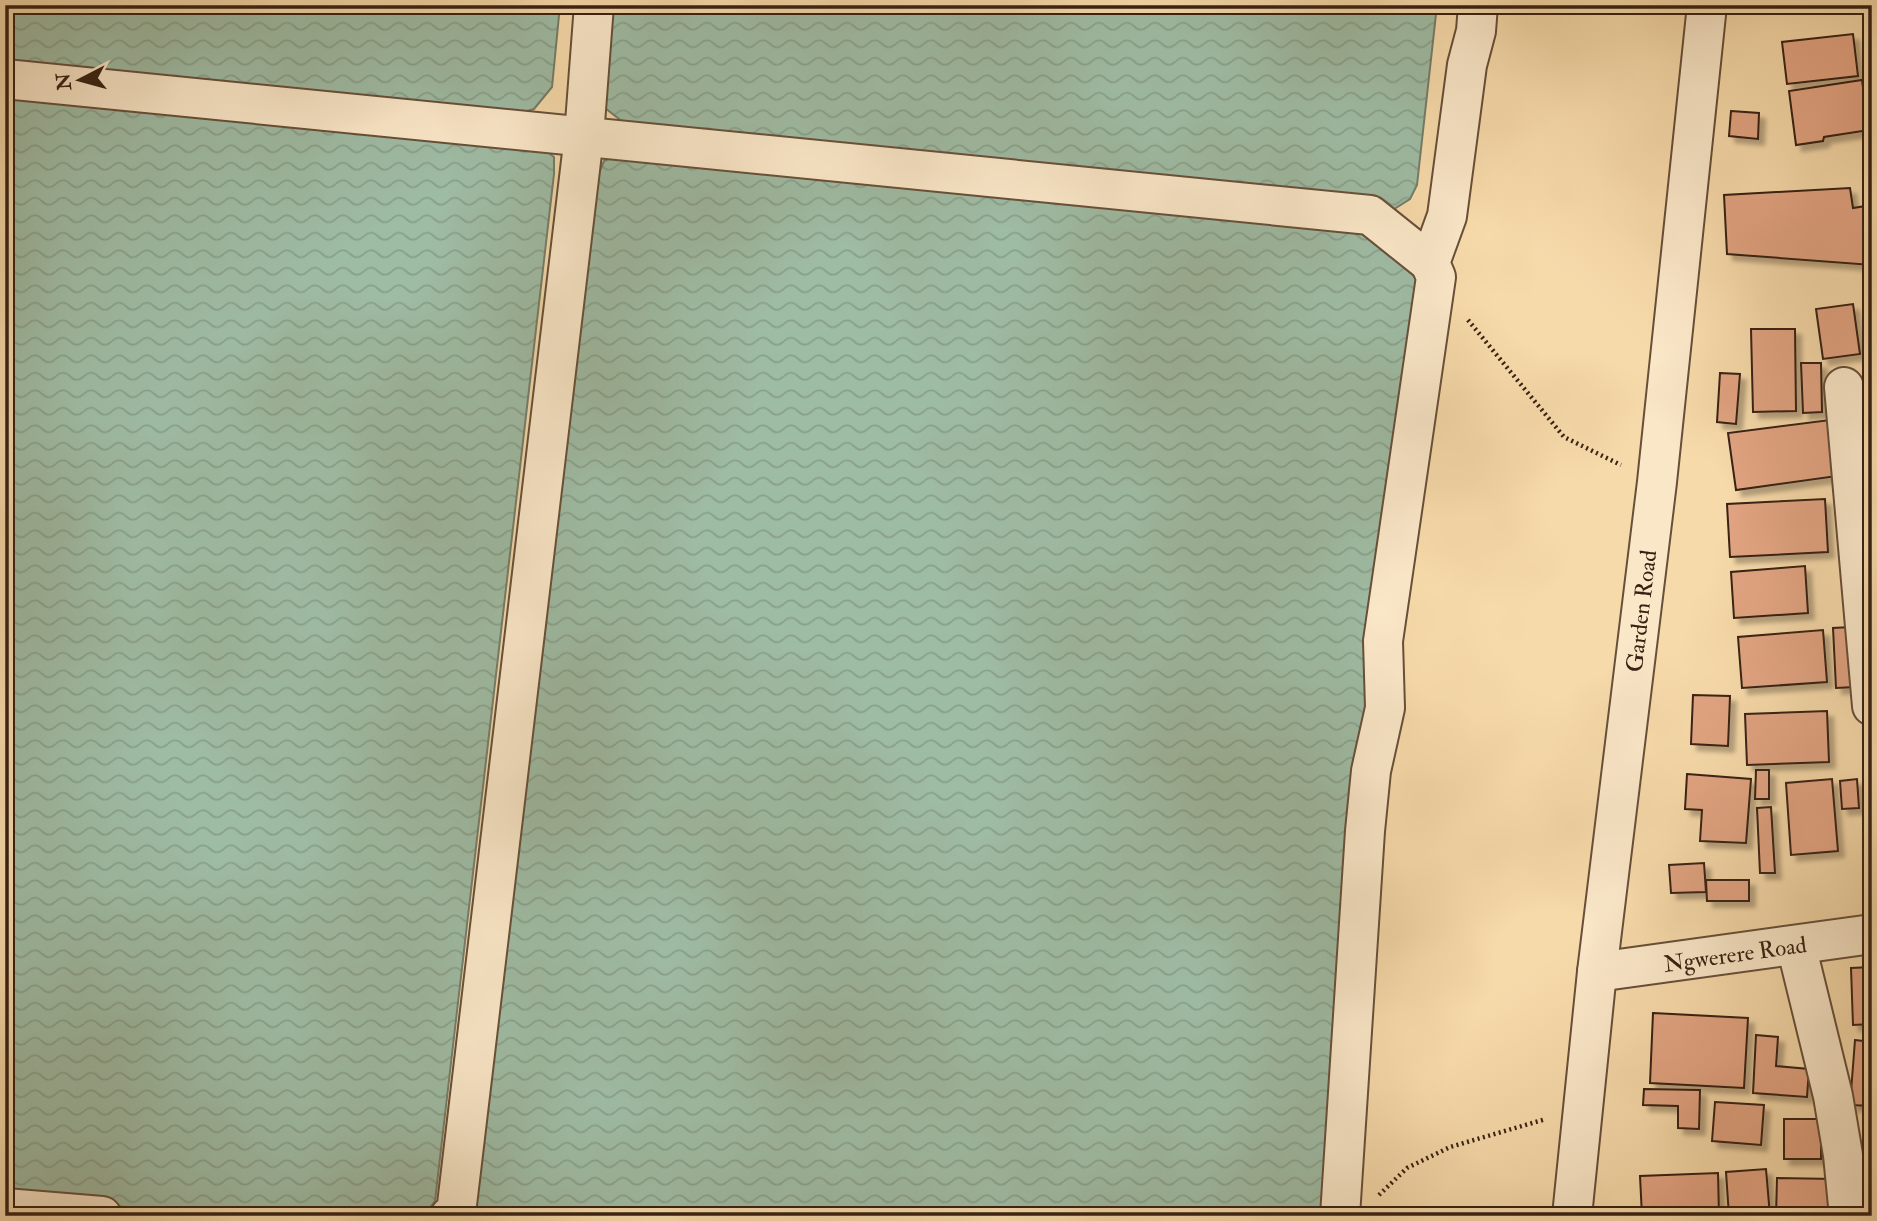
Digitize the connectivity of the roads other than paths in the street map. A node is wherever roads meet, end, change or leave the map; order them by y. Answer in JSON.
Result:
{"nodes":[{"id":1,"x":594,"y":5,"type":"edge"},
{"id":2,"x":1478,"y":5,"type":"edge"},
{"id":3,"x":1707,"y":5,"type":"edge"},
{"id":4,"x":5,"y":79,"type":"edge"},
{"id":5,"x":584,"y":136,"type":"junction"},
{"id":6,"x":1370,"y":215,"type":"junction"},
{"id":7,"x":1447,"y":216,"type":"junction"},
{"id":8,"x":1433,"y":270,"type":"junction"},
{"id":9,"x":1844,"y":387,"type":"dead end"},
{"id":10,"x":1872,"y":706,"type":"edge"},
{"id":11,"x":1872,"y":934,"type":"edge"},
{"id":12,"x":1796,"y":945,"type":"junction"},
{"id":13,"x":1597,"y":972,"type":"junction"},
{"id":14,"x":5,"y":1208,"type":"edge"},
{"id":15,"x":454,"y":1215,"type":"edge"},
{"id":16,"x":102,"y":1216,"type":"edge"},
{"id":17,"x":1340,"y":1216,"type":"edge"},
{"id":18,"x":1572,"y":1216,"type":"edge"},
{"id":19,"x":1849,"y":1216,"type":"edge"}],
"edges":[{"from":1,"to":5,"type":"street"},
{"from":2,"to":7,"type":"street"},
{"from":3,"to":13,"type":"street","name":"Garden Road"},
{"from":4,"to":5,"type":"street"},
{"from":5,"to":6,"type":"street"},
{"from":5,"to":15,"type":"street"},
{"from":6,"to":7,"type":"street"},
{"from":6,"to":8,"type":"street"},
{"from":7,"to":8,"type":"street"},
{"from":8,"to":17,"type":"street"},
{"from":9,"to":10,"type":"street"},
{"from":11,"to":12,"type":"street","name":"Ngwerere Road"},
{"from":12,"to":13,"type":"street","name":"Ngwerere Road"},
{"from":12,"to":19,"type":"street"},
{"from":13,"to":18,"type":"street","name":"Garden Road"},
{"from":14,"to":16,"type":"street"}]}
